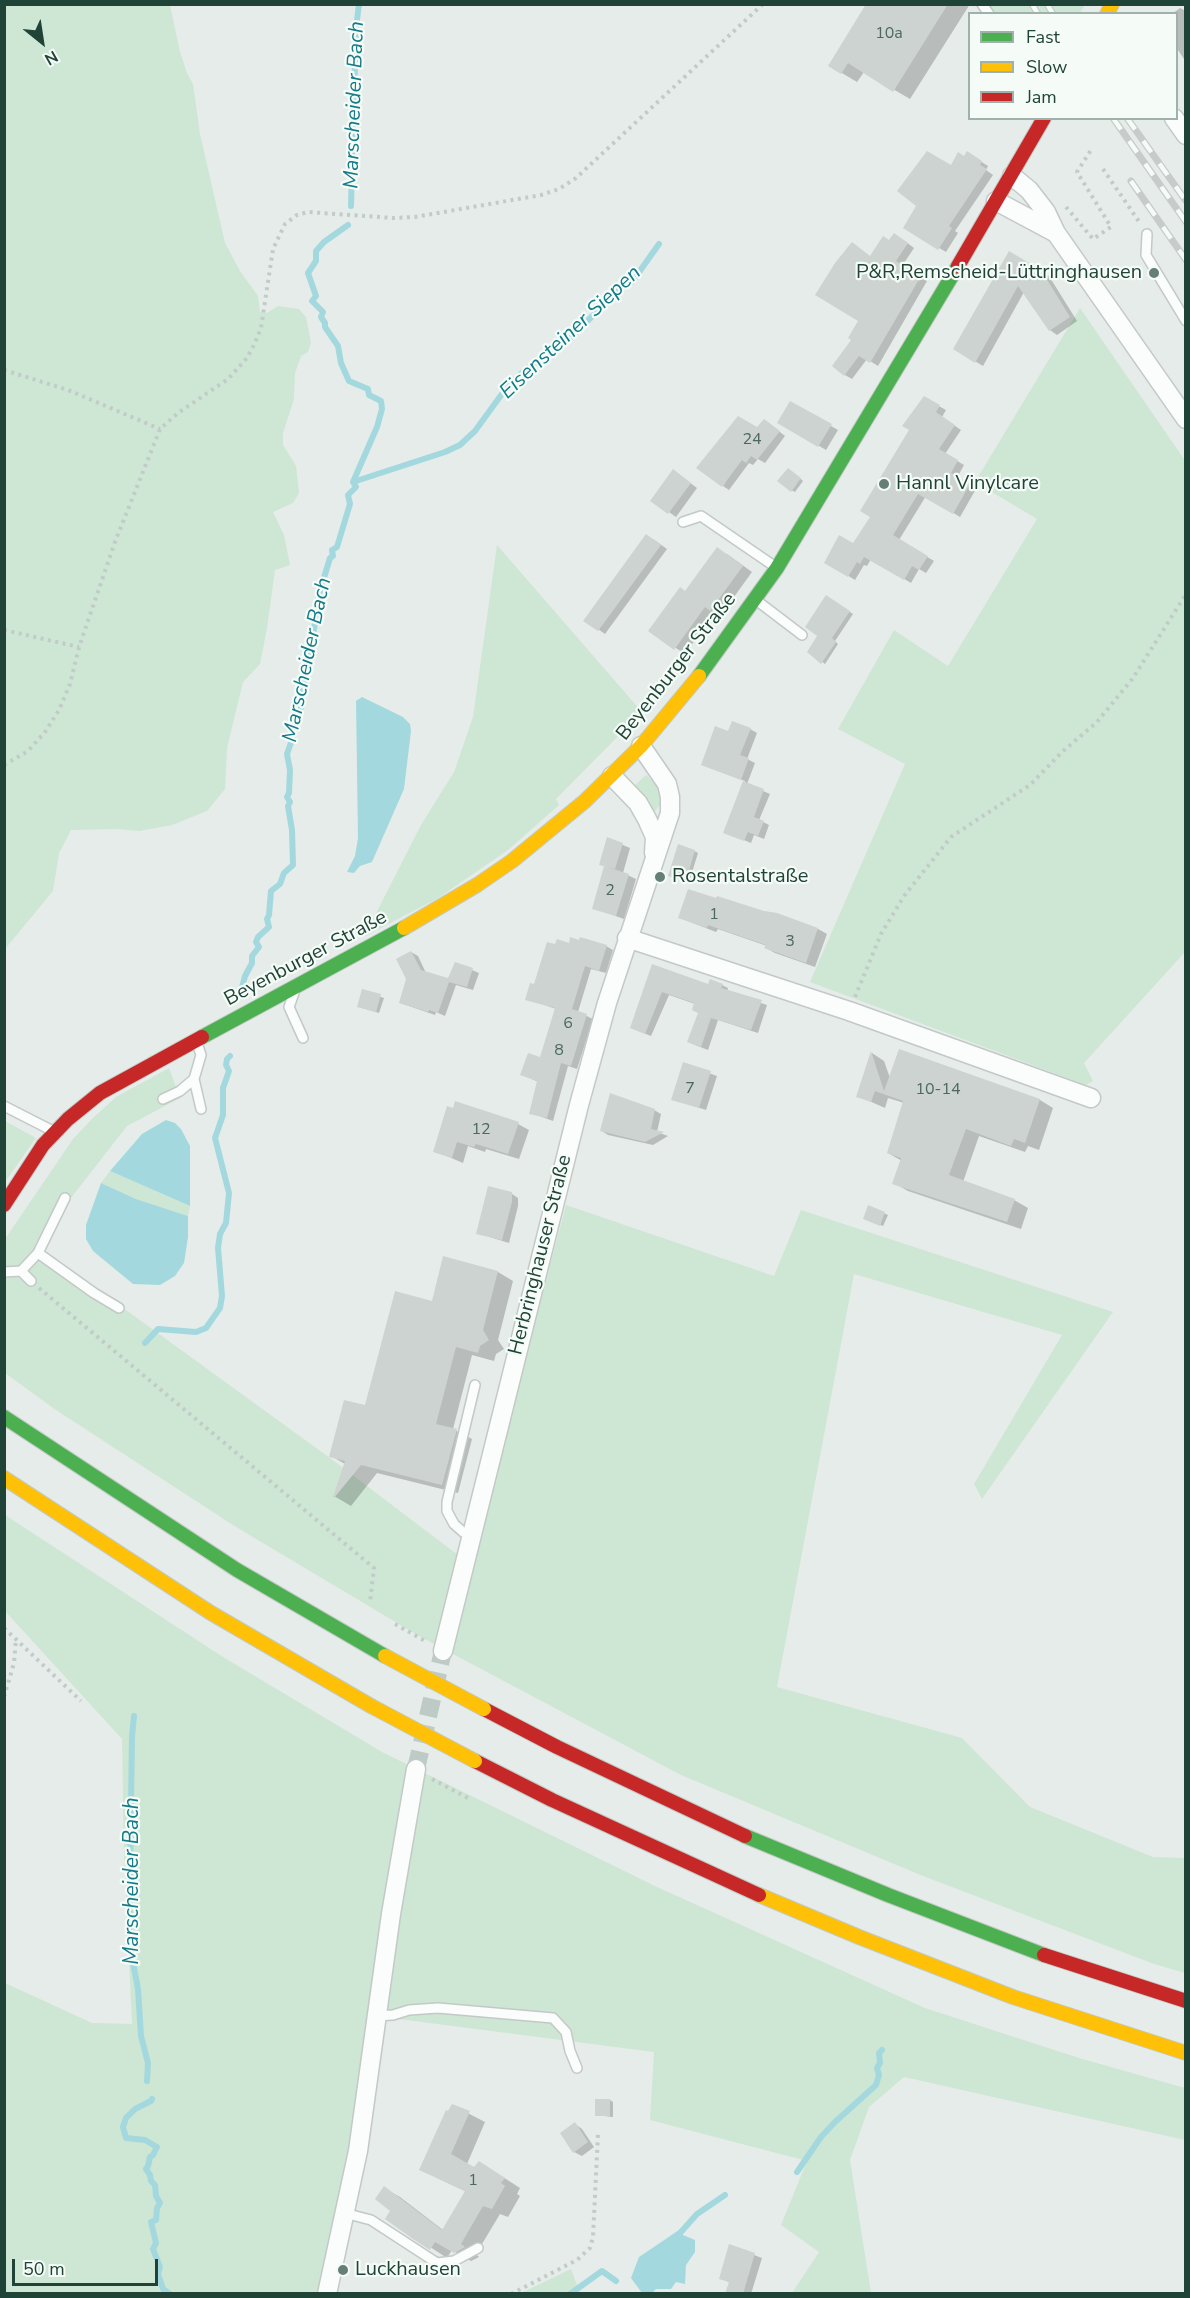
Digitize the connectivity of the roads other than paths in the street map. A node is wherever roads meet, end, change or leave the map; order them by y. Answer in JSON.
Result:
{"nodes":[{"id":1,"x":1043,"y":120,"type":"edge"},
{"id":2,"x":1175,"y":120,"type":"edge"},
{"id":3,"x":1185,"y":135,"type":"edge"},
{"id":4,"x":1012,"y":176,"type":"junction"},
{"id":5,"x":996,"y":201,"type":"junction"},
{"id":6,"x":1056,"y":232,"type":"junction"},
{"id":7,"x":1147,"y":234,"type":"road end"},
{"id":8,"x":1185,"y":321,"type":"edge"},
{"id":9,"x":1185,"y":419,"type":"edge"},
{"id":10,"x":683,"y":522,"type":"dead end"},
{"id":11,"x":777,"y":568,"type":"junction"},
{"id":12,"x":755,"y":600,"type":"junction"},
{"id":13,"x":802,"y":635,"type":"dead end"},
{"id":14,"x":641,"y":746,"type":"junction"},
{"id":15,"x":612,"y":776,"type":"junction"},
{"id":16,"x":654,"y":862,"type":"junction"},
{"id":17,"x":627,"y":938,"type":"junction"},
{"id":18,"x":295,"y":986,"type":"junction"},
{"id":19,"x":303,"y":1038,"type":"dead end"},
{"id":20,"x":196,"y":1040,"type":"junction"},
{"id":21,"x":194,"y":1079,"type":"junction"},
{"id":22,"x":1091,"y":1098,"type":"dead end"},
{"id":23,"x":163,"y":1099,"type":"dead end"},
{"id":24,"x":4,"y":1106,"type":"edge"},
{"id":25,"x":201,"y":1109,"type":"dead end"},
{"id":26,"x":55,"y":1132,"type":"junction"},
{"id":27,"x":65,"y":1198,"type":"dead end"},
{"id":28,"x":4,"y":1205,"type":"edge"},
{"id":29,"x":38,"y":1253,"type":"junction"},
{"id":30,"x":21,"y":1271,"type":"junction"},
{"id":31,"x":4,"y":1272,"type":"edge"},
{"id":32,"x":34,"y":1283,"type":"road end"},
{"id":33,"x":119,"y":1308,"type":"dead end"},
{"id":34,"x":475,"y":1385,"type":"dead end"},
{"id":35,"x":4,"y":1417,"type":"edge"},
{"id":36,"x":4,"y":1478,"type":"edge"},
{"id":37,"x":471,"y":1535,"type":"junction"},
{"id":38,"x":439,"y":1649,"type":"tunnel mouth"},
{"id":39,"x":420,"y":1772,"type":"tunnel mouth"},
{"id":40,"x":1185,"y":2001,"type":"edge"},
{"id":41,"x":376,"y":2016,"type":"junction"},
{"id":42,"x":1185,"y":2053,"type":"edge"},
{"id":43,"x":577,"y":2068,"type":"dead end"},
{"id":44,"x":344,"y":2213,"type":"junction"},
{"id":45,"x":478,"y":2248,"type":"dead end"},
{"id":46,"x":327,"y":2294,"type":"edge"}],
"edges":[{"from":1,"to":4,"type":"main road","name":"Beyenburger Straße"},
{"from":2,"to":3,"type":"street"},
{"from":4,"to":5,"type":"main road","name":"Beyenburger Straße"},
{"from":4,"to":6,"type":"street"},
{"from":5,"to":6,"type":"street"},
{"from":5,"to":11,"type":"main road","name":"Beyenburger Straße"},
{"from":6,"to":9,"type":"street"},
{"from":7,"to":8,"type":"lane"},
{"from":10,"to":11,"type":"lane"},
{"from":11,"to":12,"type":"main road","name":"Beyenburger Straße"},
{"from":12,"to":13,"type":"lane"},
{"from":12,"to":14,"type":"main road","name":"Beyenburger Straße"},
{"from":14,"to":15,"type":"main road","name":"Beyenburger Straße"},
{"from":14,"to":16,"type":"street","name":"Herbringhauser Straße"},
{"from":15,"to":16,"type":"street","name":"Herbringhauser Straße"},
{"from":15,"to":18,"type":"main road","name":"Beyenburger Straße"},
{"from":16,"to":17,"type":"street","name":"Herbringhauser Straße"},
{"from":17,"to":22,"type":"street"},
{"from":17,"to":37,"type":"street","name":"Herbringhauser Straße"},
{"from":18,"to":19,"type":"lane"},
{"from":18,"to":20,"type":"main road","name":"Beyenburger Straße"},
{"from":20,"to":21,"type":"lane"},
{"from":20,"to":26,"type":"main road","name":"Beyenburger Straße"},
{"from":21,"to":23,"type":"lane"},
{"from":21,"to":25,"type":"lane"},
{"from":24,"to":26,"type":"lane"},
{"from":26,"to":28,"type":"main road","name":"Beyenburger Straße"},
{"from":27,"to":29,"type":"lane"},
{"from":29,"to":30,"type":"lane"},
{"from":29,"to":33,"type":"lane"},
{"from":30,"to":31,"type":"lane"},
{"from":30,"to":32,"type":"lane"},
{"from":34,"to":37,"type":"lane"},
{"from":35,"to":40,"type":"main road","bridge":true},
{"from":36,"to":42,"type":"main road","bridge":true},
{"from":37,"to":38,"type":"street","name":"Herbringhauser Straße"},
{"from":39,"to":41,"type":"street"},
{"from":41,"to":43,"type":"lane"},
{"from":41,"to":44,"type":"street"},
{"from":44,"to":45,"type":"lane"},
{"from":44,"to":46,"type":"street"}]}
